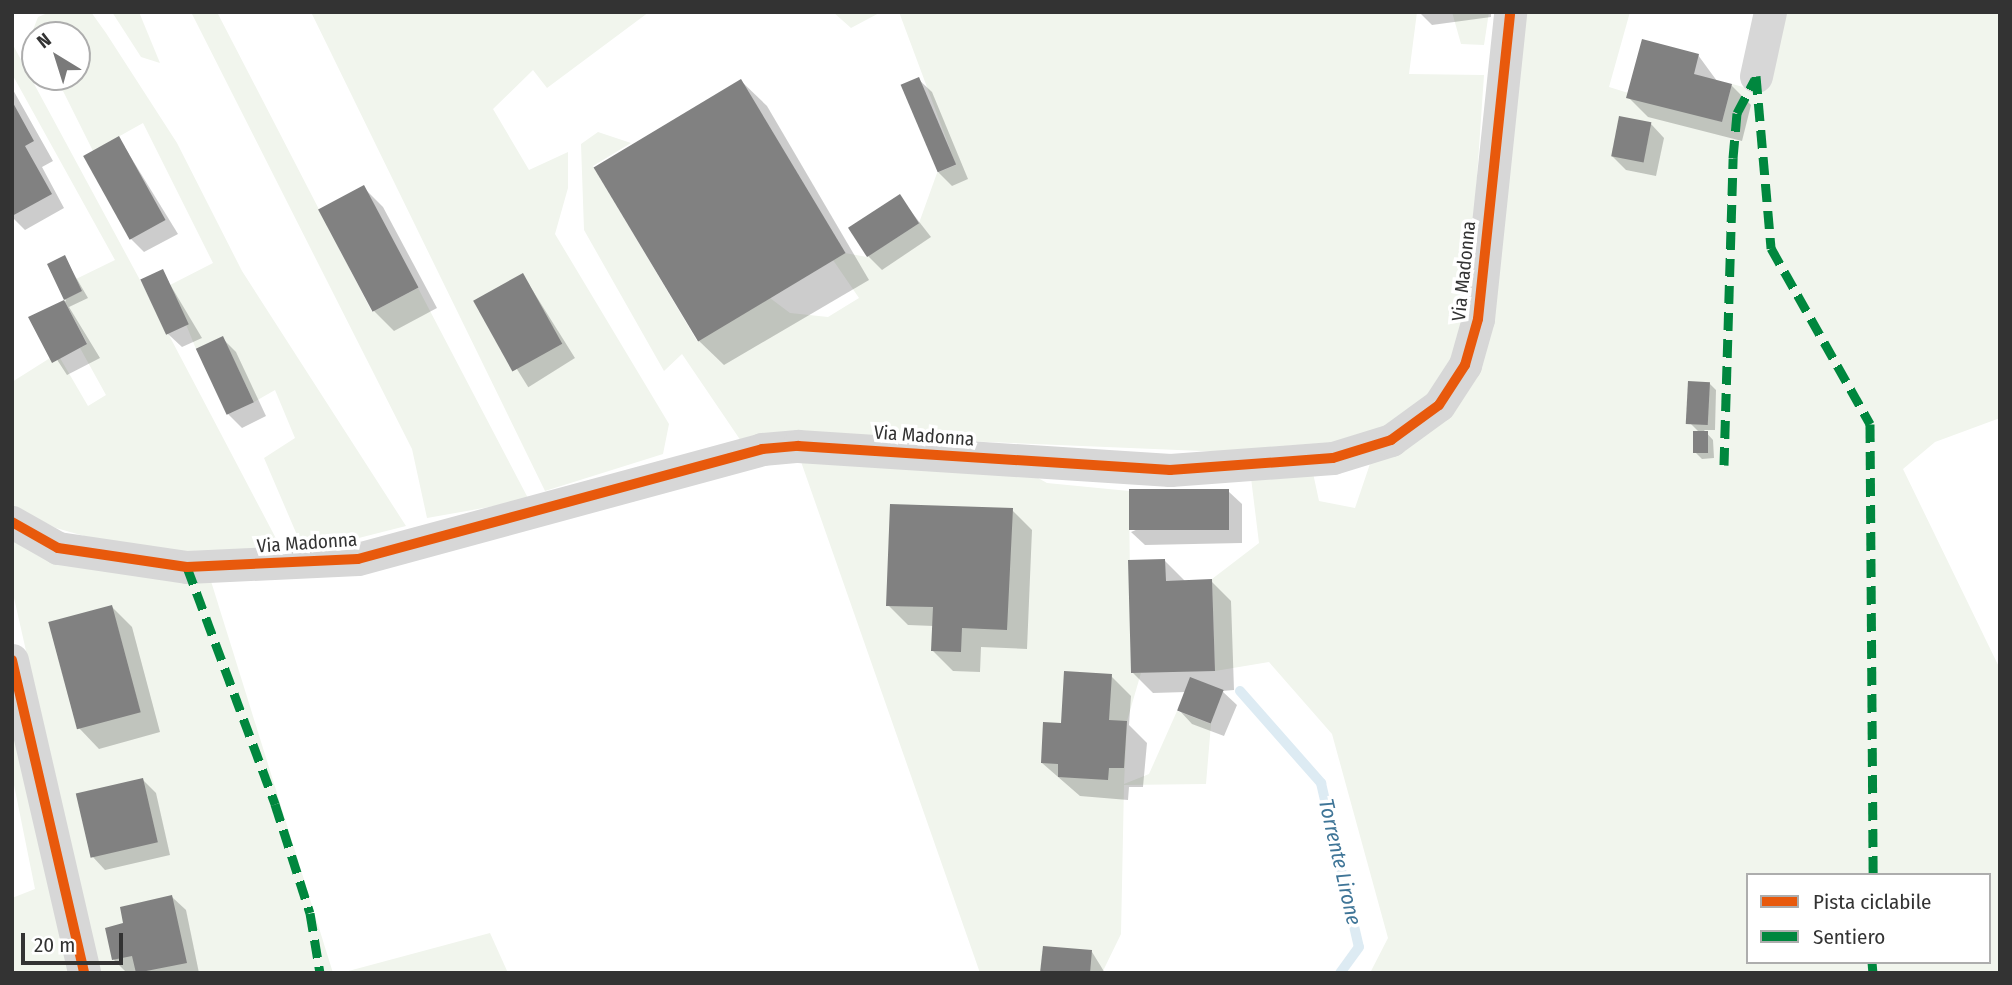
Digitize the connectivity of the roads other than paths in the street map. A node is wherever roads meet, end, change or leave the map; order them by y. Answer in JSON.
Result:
{"nodes":[{"id":1,"x":1510,"y":12,"type":"edge"},
{"id":2,"x":1770,"y":12,"type":"edge"},
{"id":3,"x":1756,"y":76,"type":"dead end"},
{"id":4,"x":12,"y":522,"type":"edge"},
{"id":5,"x":12,"y":660,"type":"edge"},
{"id":6,"x":84,"y":973,"type":"edge"}],
"edges":[{"from":1,"to":4,"type":"street","name":"Via Madonna"},
{"from":2,"to":3,"type":"street"},
{"from":5,"to":6,"type":"street"}]}
